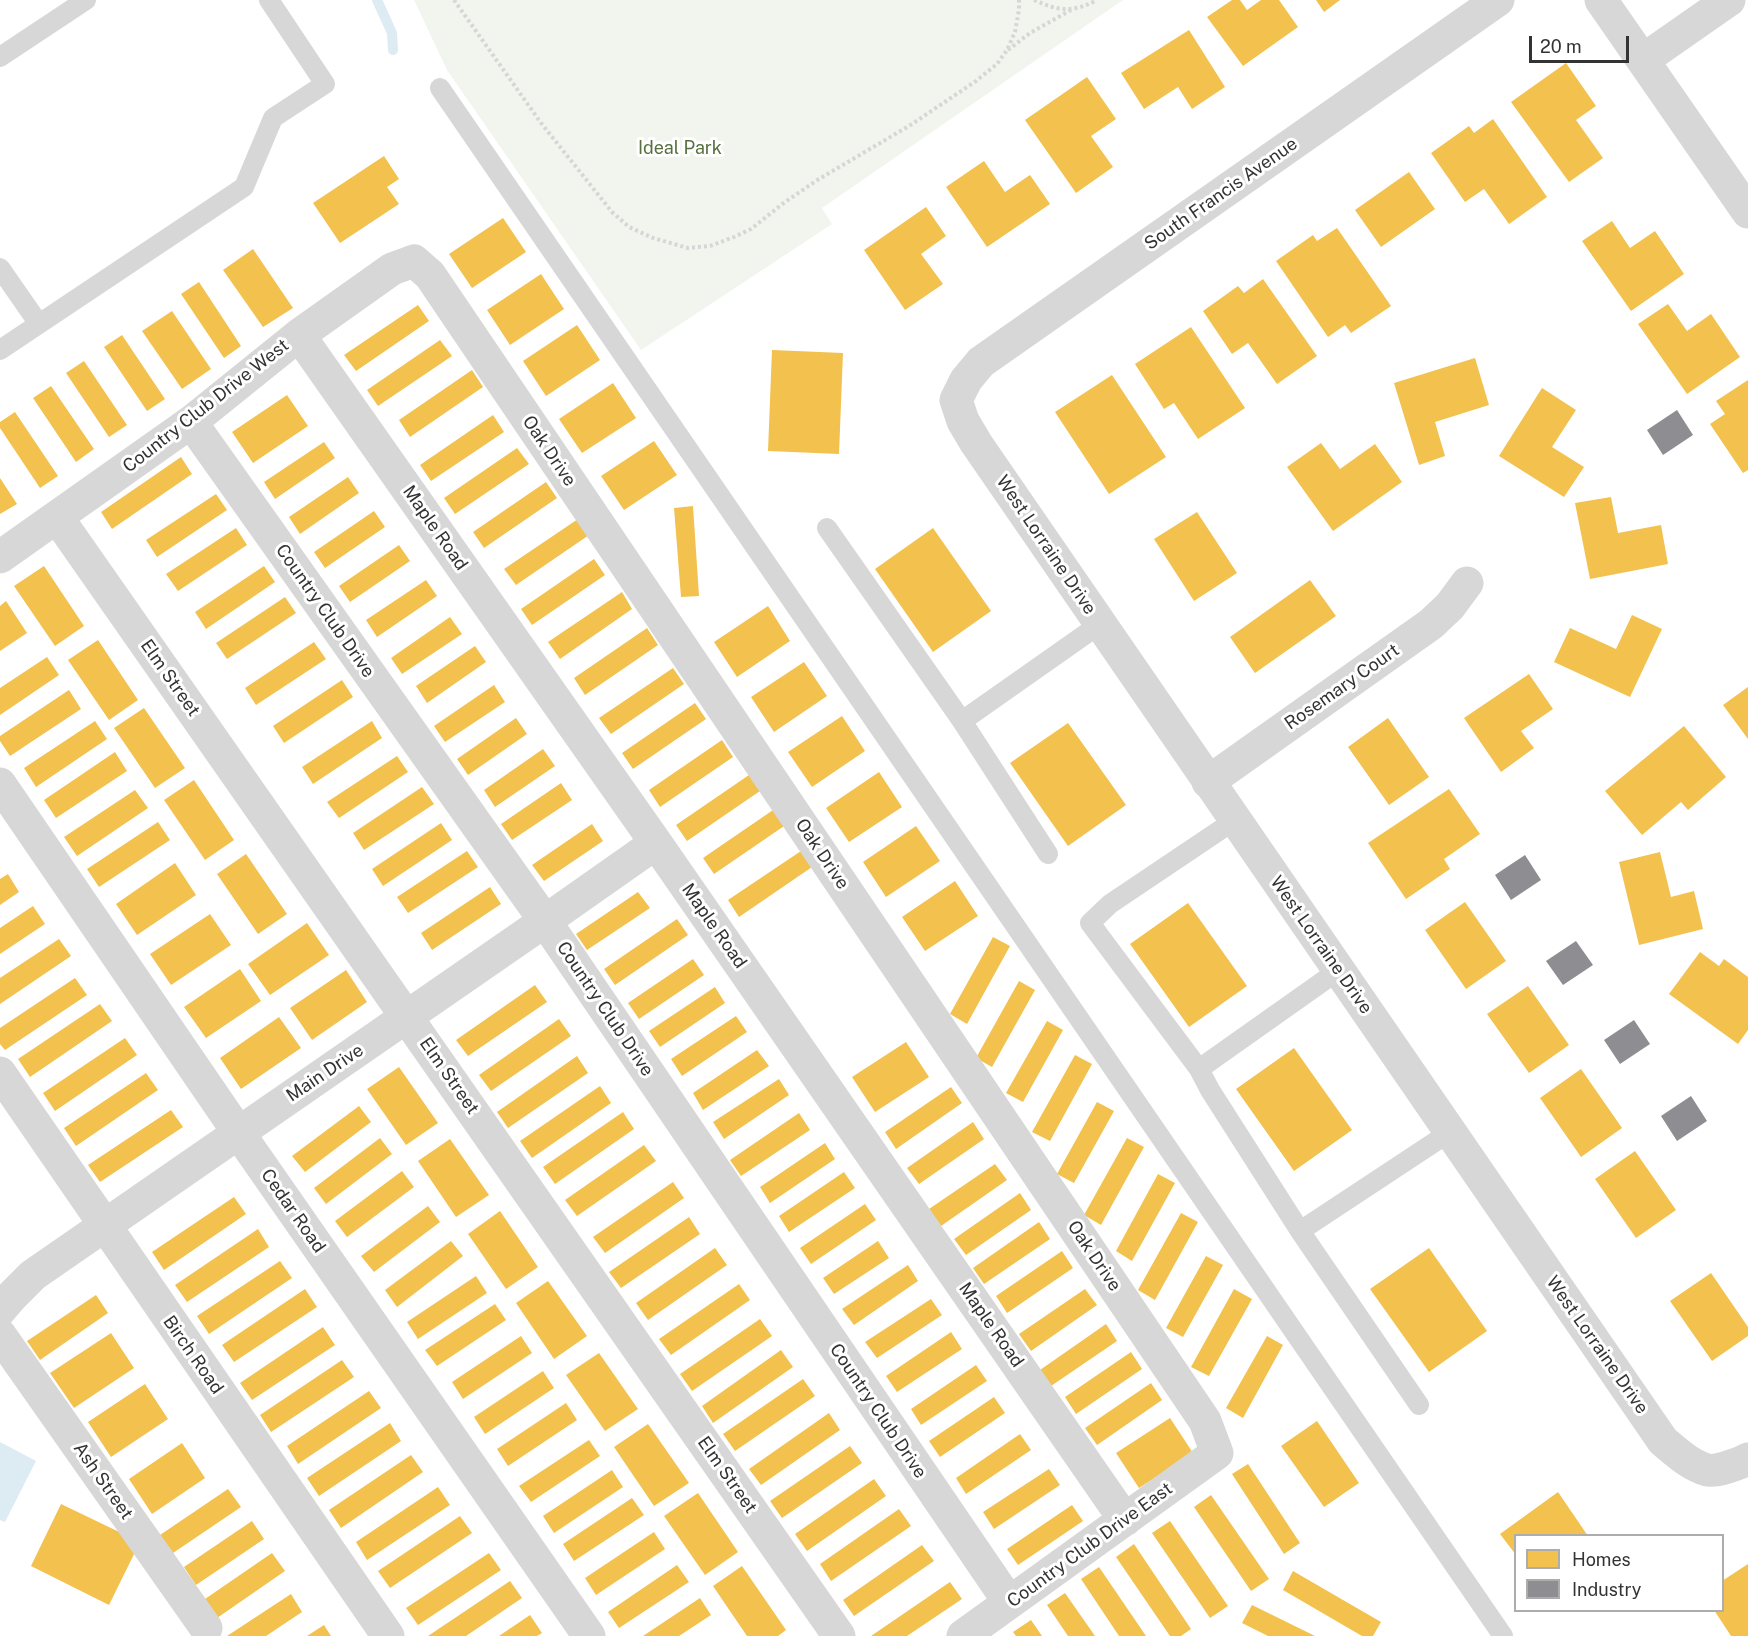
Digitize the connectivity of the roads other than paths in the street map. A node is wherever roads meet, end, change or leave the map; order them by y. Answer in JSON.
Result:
{"nodes":[{"id":1,"x":86,"y":0,"type":"edge"},
{"id":2,"x":269,"y":0,"type":"edge"},
{"id":3,"x":1498,"y":0,"type":"edge"},
{"id":4,"x":1601,"y":0,"type":"edge"},
{"id":5,"x":1729,"y":0,"type":"edge"},
{"id":6,"x":0,"y":57,"type":"edge"},
{"id":7,"x":1643,"y":60,"type":"junction"},
{"id":8,"x":440,"y":88,"type":"dead end"},
{"id":9,"x":1748,"y":212,"type":"edge"},
{"id":10,"x":414,"y":261,"type":"joint"},
{"id":11,"x":0,"y":268,"type":"edge"},
{"id":12,"x":39,"y":324,"type":"junction"},
{"id":13,"x":299,"y":335,"type":"junction"},
{"id":14,"x":0,"y":350,"type":"edge"},
{"id":15,"x":956,"y":400,"type":"joint"},
{"id":16,"x":191,"y":422,"type":"junction"},
{"id":17,"x":57,"y":517,"type":"junction"},
{"id":18,"x":826,"y":528,"type":"dead end"},
{"id":19,"x":0,"y":556,"type":"edge"},
{"id":20,"x":1467,"y":583,"type":"dead end"},
{"id":21,"x":1100,"y":624,"type":"junction"},
{"id":22,"x":962,"y":721,"type":"junction"},
{"id":23,"x":1208,"y":782,"type":"junction"},
{"id":24,"x":0,"y":784,"type":"edge"},
{"id":25,"x":1235,"y":820,"type":"junction"},
{"id":26,"x":656,"y":843,"type":"junction"},
{"id":27,"x":1048,"y":854,"type":"dead end"},
{"id":28,"x":545,"y":921,"type":"junction"},
{"id":29,"x":1339,"y":970,"type":"junction"},
{"id":30,"x":407,"y":1017,"type":"junction"},
{"id":31,"x":1199,"y":1069,"type":"junction"},
{"id":32,"x":0,"y":1074,"type":"edge"},
{"id":33,"x":238,"y":1132,"type":"junction"},
{"id":34,"x":1450,"y":1132,"type":"junction"},
{"id":35,"x":104,"y":1225,"type":"junction"},
{"id":36,"x":1300,"y":1231,"type":"junction"},
{"id":37,"x":0,"y":1310,"type":"edge"},
{"id":38,"x":0,"y":1335,"type":"edge"},
{"id":39,"x":1419,"y":1405,"type":"dead end"},
{"id":40,"x":1217,"y":1454,"type":"joint"},
{"id":41,"x":1748,"y":1459,"type":"edge"},
{"id":42,"x":1125,"y":1520,"type":"junction"},
{"id":43,"x":1009,"y":1602,"type":"junction"},
{"id":44,"x":206,"y":1628,"type":"dead end"},
{"id":45,"x":388,"y":1636,"type":"edge"},
{"id":46,"x":589,"y":1636,"type":"edge"},
{"id":47,"x":839,"y":1636,"type":"edge"},
{"id":48,"x":963,"y":1636,"type":"edge"},
{"id":49,"x":1503,"y":1636,"type":"edge"}],
"edges":[{"from":1,"to":6,"type":"lane"},
{"from":2,"to":12,"type":"lane"},
{"from":3,"to":15,"type":"street","name":"South Francis Avenue"},
{"from":4,"to":7,"type":"street"},
{"from":5,"to":7,"type":"street"},
{"from":7,"to":9,"type":"street"},
{"from":8,"to":49,"type":"lane"},
{"from":10,"to":13,"type":"street","name":"Country Club Drive West"},
{"from":10,"to":40,"type":"street","name":"Oak Drive"},
{"from":11,"to":12,"type":"lane"},
{"from":12,"to":14,"type":"lane"},
{"from":13,"to":16,"type":"street","name":"Country Club Drive West"},
{"from":13,"to":26,"type":"street","name":"Maple Road"},
{"from":15,"to":21,"type":"street","name":"West Lorraine Drive"},
{"from":16,"to":17,"type":"street","name":"Country Club Drive West"},
{"from":16,"to":28,"type":"street","name":"Country Club Drive"},
{"from":17,"to":19,"type":"street","name":"Country Club Drive West"},
{"from":17,"to":30,"type":"street","name":"Elm Street"},
{"from":18,"to":22,"type":"lane"},
{"from":20,"to":23,"type":"street","name":"Rosemary Court"},
{"from":21,"to":22,"type":"lane"},
{"from":21,"to":23,"type":"street","name":"West Lorraine Drive"},
{"from":22,"to":27,"type":"lane"},
{"from":23,"to":25,"type":"street","name":"West Lorraine Drive"},
{"from":24,"to":33,"type":"street","name":"Cedar Road"},
{"from":25,"to":29,"type":"street","name":"West Lorraine Drive"},
{"from":25,"to":31,"type":"lane"},
{"from":26,"to":28,"type":"street","name":"Main Drive"},
{"from":26,"to":42,"type":"street","name":"Maple Road"},
{"from":28,"to":30,"type":"street","name":"Main Drive"},
{"from":28,"to":43,"type":"street","name":"Country Club Drive"},
{"from":29,"to":31,"type":"lane"},
{"from":29,"to":34,"type":"street","name":"West Lorraine Drive"},
{"from":30,"to":33,"type":"street","name":"Main Drive"},
{"from":30,"to":47,"type":"street","name":"Elm Street"},
{"from":31,"to":36,"type":"lane"},
{"from":32,"to":35,"type":"street","name":"Birch Road"},
{"from":33,"to":35,"type":"street","name":"Main Drive"},
{"from":33,"to":46,"type":"street","name":"Cedar Road"},
{"from":34,"to":36,"type":"lane"},
{"from":34,"to":41,"type":"street","name":"West Lorraine Drive"},
{"from":35,"to":37,"type":"street","name":"Main Drive"},
{"from":35,"to":45,"type":"street","name":"Birch Road"},
{"from":36,"to":39,"type":"lane"},
{"from":38,"to":44,"type":"street","name":"Ash Street"},
{"from":40,"to":42,"type":"street","name":"Country Club Drive East"},
{"from":42,"to":43,"type":"street","name":"Country Club Drive East"},
{"from":43,"to":48,"type":"street","name":"Country Club Drive East"}]}
